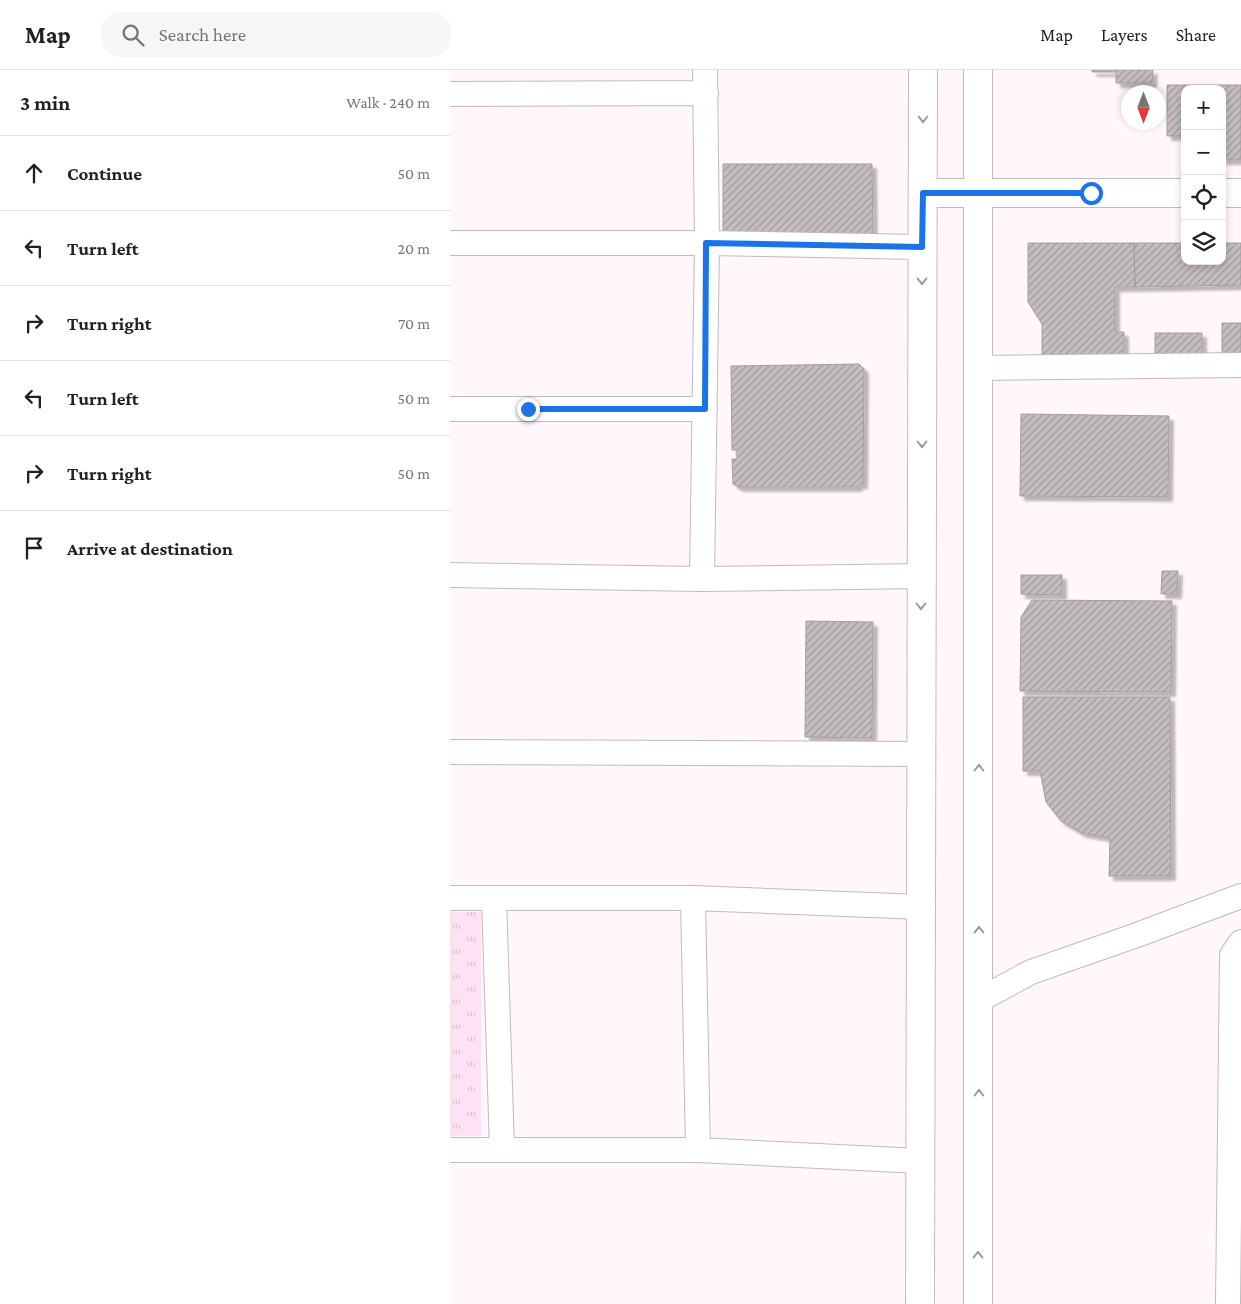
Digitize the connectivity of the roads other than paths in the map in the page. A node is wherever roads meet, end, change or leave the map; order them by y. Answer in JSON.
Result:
{"nodes":[{"id":1,"x":923,"y":70,"type":"edge"},
{"id":2,"x":978,"y":70,"type":"edge"},
{"id":3,"x":706,"y":82,"type":"edge"},
{"id":4,"x":450,"y":94,"type":"edge"},
{"id":5,"x":923,"y":193,"type":"junction"},
{"id":6,"x":978,"y":193,"type":"junction"},
{"id":7,"x":1181,"y":193,"type":"edge"},
{"id":8,"x":1226,"y":193,"type":"edge"},
{"id":9,"x":1241,"y":193,"type":"edge"},
{"id":10,"x":450,"y":243,"type":"edge"},
{"id":11,"x":706,"y":243,"type":"junction"},
{"id":12,"x":922,"y":247,"type":"junction"},
{"id":13,"x":1241,"y":366,"type":"edge"},
{"id":14,"x":978,"y":368,"type":"junction"},
{"id":15,"x":450,"y":409,"type":"edge"},
{"id":16,"x":705,"y":409,"type":"junction"},
{"id":17,"x":450,"y":575,"type":"edge"},
{"id":18,"x":922,"y":576,"type":"junction"},
{"id":19,"x":702,"y":579,"type":"junction"},
{"id":20,"x":450,"y":752,"type":"edge"},
{"id":21,"x":921,"y":754,"type":"junction"},
{"id":22,"x":1241,"y":896,"type":"edge"},
{"id":23,"x":450,"y":898,"type":"edge"},
{"id":24,"x":494,"y":898,"type":"junction"},
{"id":25,"x":693,"y":898,"type":"junction"},
{"id":26,"x":920,"y":907,"type":"junction"},
{"id":27,"x":1241,"y":942,"type":"edge"},
{"id":28,"x":979,"y":1000,"type":"junction"},
{"id":29,"x":450,"y":1150,"type":"edge"},
{"id":30,"x":502,"y":1150,"type":"junction"},
{"id":31,"x":698,"y":1150,"type":"junction"},
{"id":32,"x":920,"y":1162,"type":"junction"},
{"id":33,"x":1235,"y":1260,"type":"edge"},
{"id":34,"x":920,"y":1304,"type":"edge"},
{"id":35,"x":978,"y":1304,"type":"edge"},
{"id":36,"x":1228,"y":1304,"type":"edge"}],
"edges":[{"from":1,"to":5,"type":"main road","one_way":true},
{"from":2,"to":6,"type":"main road"},
{"from":3,"to":4,"type":"street"},
{"from":3,"to":11,"type":"street"},
{"from":5,"to":6,"type":"main road"},
{"from":5,"to":12,"type":"main road"},
{"from":6,"to":7,"type":"main road"},
{"from":6,"to":14,"type":"main road"},
{"from":8,"to":9,"type":"main road"},
{"from":10,"to":11,"type":"street"},
{"from":11,"to":12,"type":"street"},
{"from":11,"to":16,"type":"street"},
{"from":12,"to":18,"type":"main road","one_way":true},
{"from":13,"to":14,"type":"street"},
{"from":28,"to":14,"type":"main road","one_way":true},
{"from":15,"to":16,"type":"street"},
{"from":16,"to":19,"type":"street"},
{"from":17,"to":19,"type":"street"},
{"from":18,"to":19,"type":"street"},
{"from":18,"to":21,"type":"main road","one_way":true},
{"from":20,"to":21,"type":"street"},
{"from":21,"to":26,"type":"main road"},
{"from":22,"to":28,"type":"street"},
{"from":23,"to":24,"type":"street"},
{"from":24,"to":25,"type":"street"},
{"from":24,"to":30,"type":"street"},
{"from":25,"to":26,"type":"street"},
{"from":25,"to":31,"type":"street"},
{"from":26,"to":32,"type":"main road"},
{"from":27,"to":33,"type":"street"},
{"from":35,"to":28,"type":"main road","one_way":true},
{"from":29,"to":30,"type":"street"},
{"from":30,"to":31,"type":"street"},
{"from":31,"to":32,"type":"street"},
{"from":32,"to":34,"type":"main road"},
{"from":33,"to":36,"type":"street"}]}
